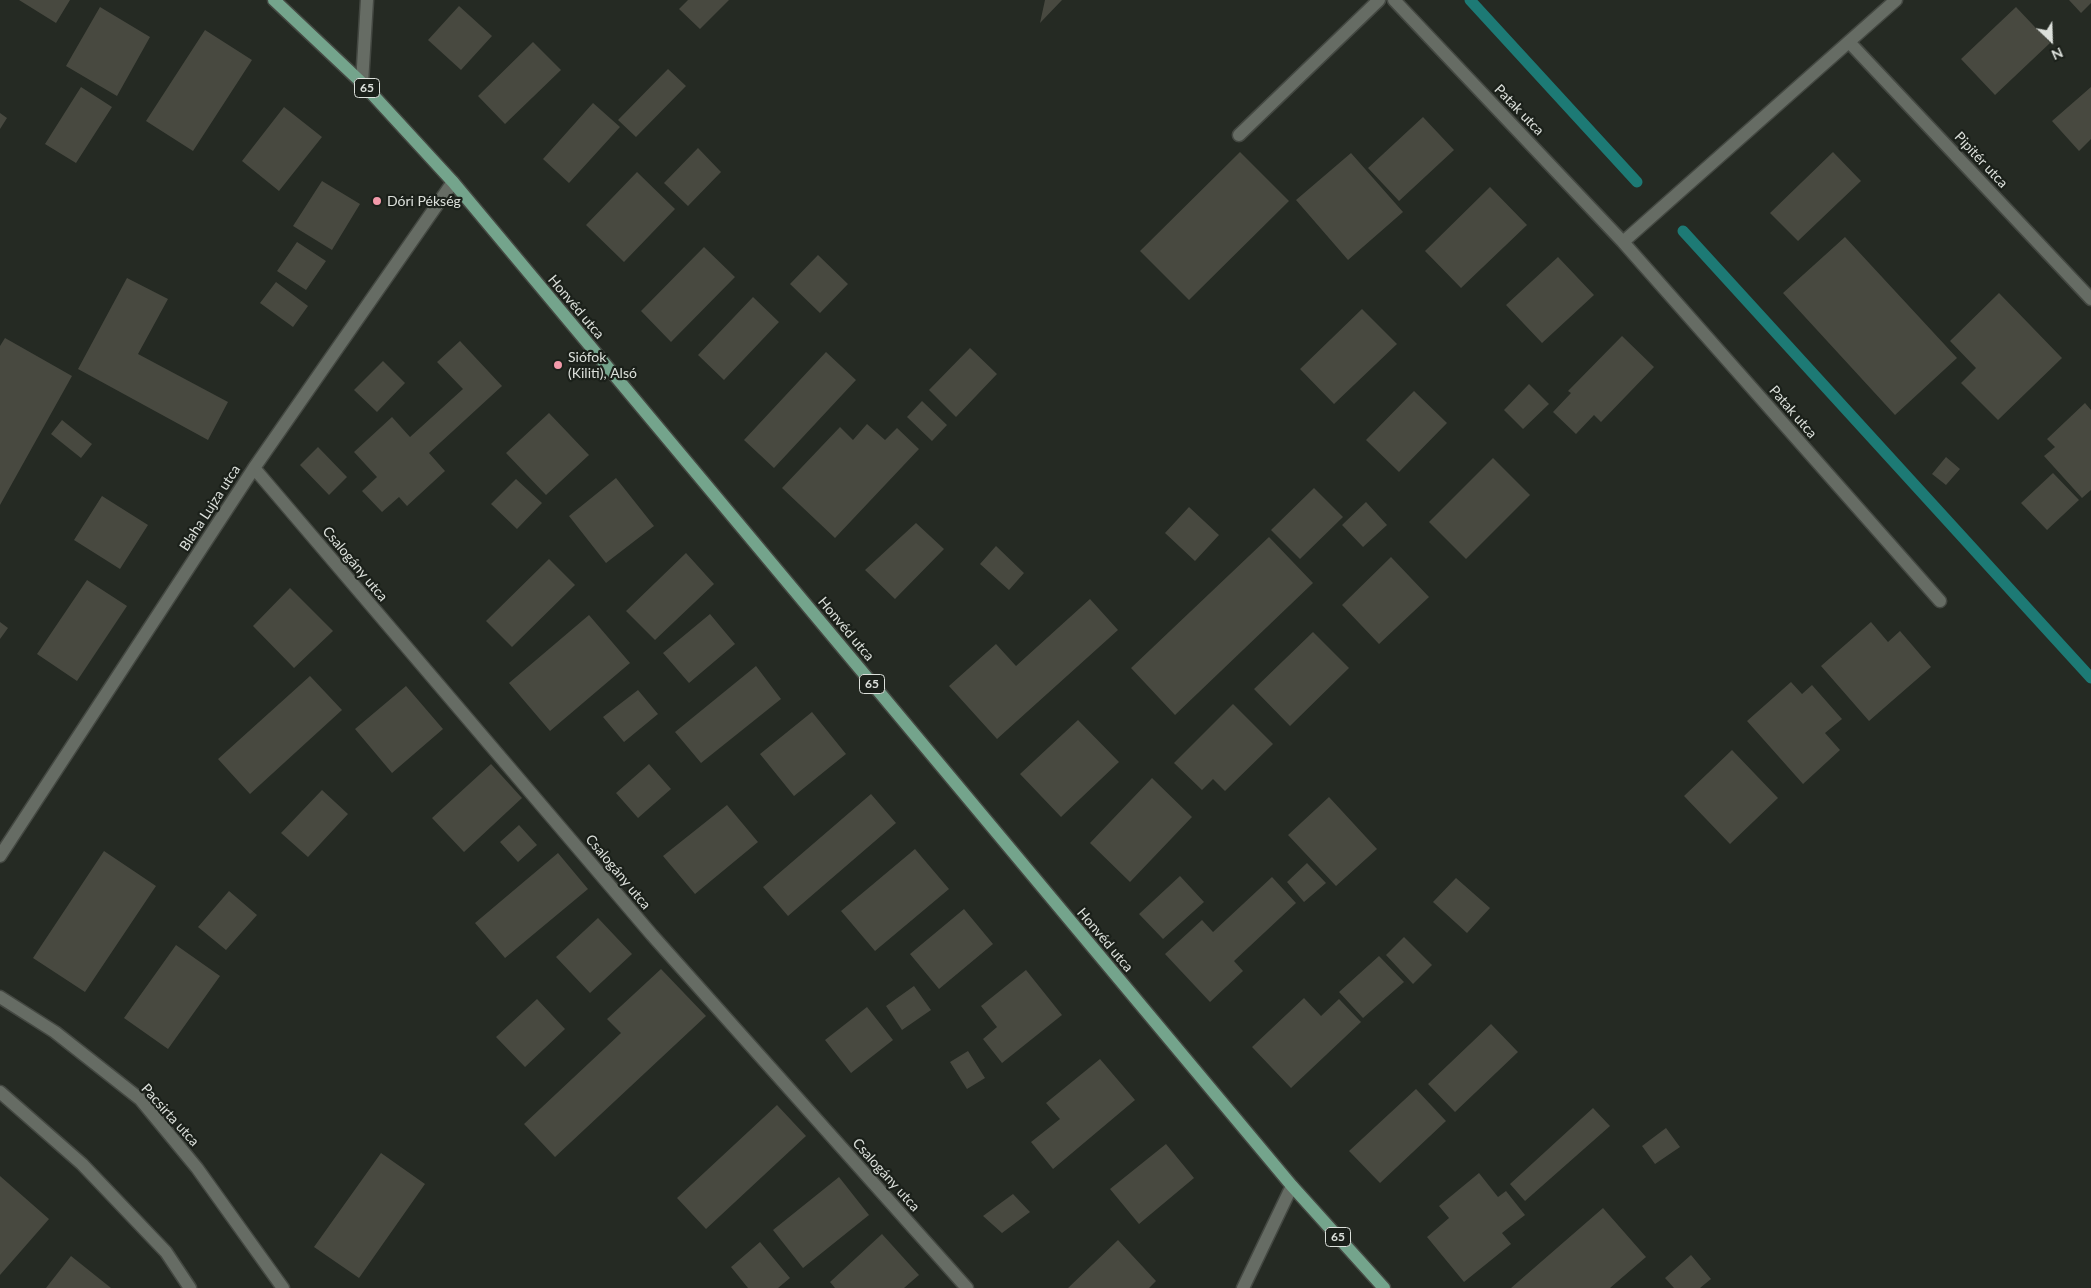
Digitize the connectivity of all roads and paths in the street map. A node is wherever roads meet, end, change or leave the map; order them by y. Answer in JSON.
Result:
{"nodes":[{"id":1,"x":274,"y":0,"type":"edge"},
{"id":2,"x":367,"y":0,"type":"edge"},
{"id":3,"x":1379,"y":0,"type":"edge"},
{"id":4,"x":1394,"y":0,"type":"edge"},
{"id":5,"x":1896,"y":0,"type":"edge"},
{"id":6,"x":1849,"y":42,"type":"junction"},
{"id":7,"x":362,"y":83,"type":"junction"},
{"id":8,"x":1238,"y":136,"type":"dead end"},
{"id":9,"x":452,"y":182,"type":"junction"},
{"id":10,"x":1623,"y":242,"type":"junction"},
{"id":11,"x":2091,"y":299,"type":"edge"},
{"id":12,"x":254,"y":468,"type":"junction"},
{"id":13,"x":1940,"y":601,"type":"dead end"},
{"id":14,"x":0,"y":856,"type":"edge"},
{"id":15,"x":0,"y":997,"type":"edge"},
{"id":16,"x":0,"y":1092,"type":"edge"},
{"id":17,"x":1292,"y":1186,"type":"junction"},
{"id":18,"x":190,"y":1288,"type":"edge"},
{"id":19,"x":283,"y":1288,"type":"edge"},
{"id":20,"x":967,"y":1288,"type":"edge"},
{"id":21,"x":1243,"y":1288,"type":"edge"},
{"id":22,"x":1384,"y":1288,"type":"edge"}],
"edges":[{"from":1,"to":7,"type":"main road","name":"Honvéd utca","number":"65"},
{"from":2,"to":7,"type":"street"},
{"from":3,"to":8,"type":"street"},
{"from":4,"to":10,"type":"street","name":"Patak utca"},
{"from":5,"to":6,"type":"street"},
{"from":6,"to":10,"type":"street"},
{"from":6,"to":11,"type":"street","name":"Pipitér utca"},
{"from":7,"to":9,"type":"main road","name":"Honvéd utca","number":"65"},
{"from":9,"to":12,"type":"street","name":"Blaha Lujza utca"},
{"from":9,"to":17,"type":"main road","name":"Honvéd utca","number":"65"},
{"from":10,"to":13,"type":"street","name":"Patak utca"},
{"from":12,"to":14,"type":"street","name":"Blaha Lujza utca"},
{"from":12,"to":20,"type":"street","name":"Csalogány utca"},
{"from":15,"to":19,"type":"street","name":"Pacsirta utca"},
{"from":16,"to":18,"type":"street"},
{"from":17,"to":21,"type":"street"},
{"from":17,"to":22,"type":"main road","name":"Honvéd utca","number":"65"}]}
